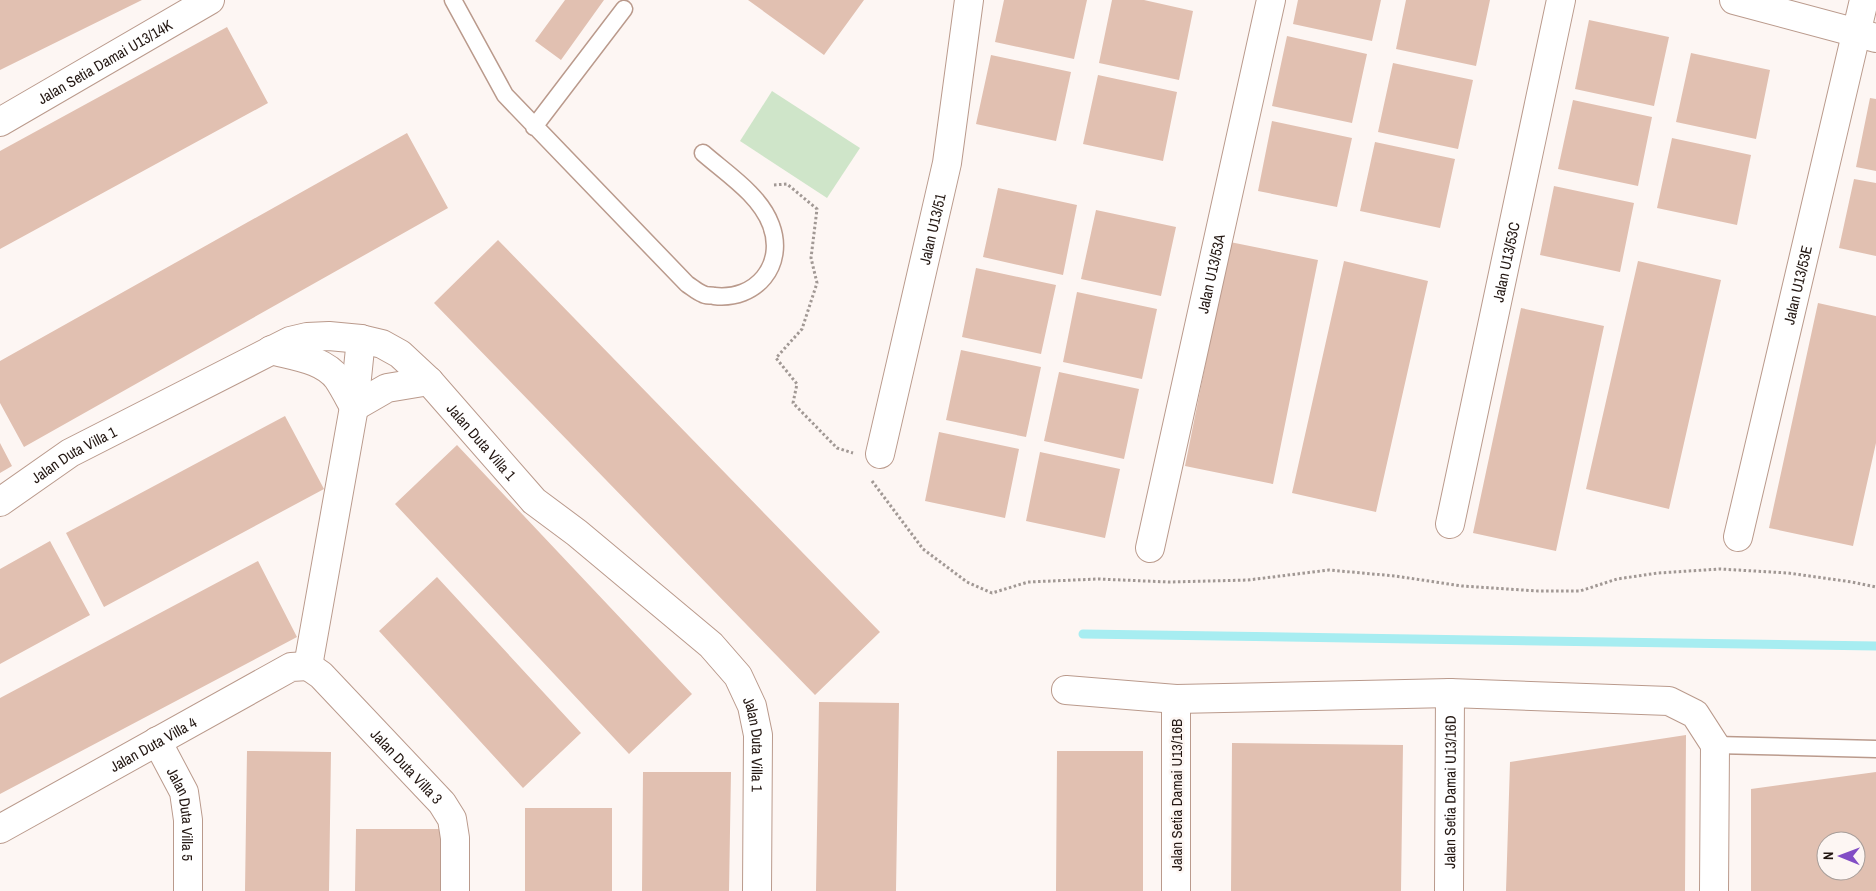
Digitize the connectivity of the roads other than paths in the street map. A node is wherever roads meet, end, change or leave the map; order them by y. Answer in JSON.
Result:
{"nodes":[{"id":1,"x":210,"y":0,"type":"edge"},
{"id":2,"x":453,"y":0,"type":"edge"},
{"id":3,"x":968,"y":0,"type":"edge"},
{"id":4,"x":1271,"y":0,"type":"edge"},
{"id":5,"x":1561,"y":0,"type":"edge"},
{"id":6,"x":1734,"y":0,"type":"edge"},
{"id":7,"x":1864,"y":0,"type":"edge"},
{"id":8,"x":624,"y":9,"type":"dead end"},
{"id":9,"x":1867,"y":35,"type":"edge"},
{"id":10,"x":0,"y":122,"type":"edge"},
{"id":11,"x":534,"y":126,"type":"junction"},
{"id":12,"x":703,"y":154,"type":"dead end"},
{"id":13,"x":361,"y":339,"type":"junction"},
{"id":14,"x":271,"y":350,"type":"junction"},
{"id":15,"x":429,"y":380,"type":"junction"},
{"id":16,"x":354,"y":407,"type":"junction"},
{"id":17,"x":869,"y":464,"type":"road end"},
{"id":18,"x":0,"y":502,"type":"edge"},
{"id":19,"x":1450,"y":524,"type":"dead end"},
{"id":20,"x":1738,"y":537,"type":"dead end"},
{"id":21,"x":1150,"y":548,"type":"dead end"},
{"id":22,"x":308,"y":666,"type":"junction"},
{"id":23,"x":1066,"y":690,"type":"dead end"},
{"id":24,"x":1450,"y":693,"type":"junction"},
{"id":25,"x":1176,"y":699,"type":"junction"},
{"id":26,"x":157,"y":742,"type":"junction"},
{"id":27,"x":1716,"y":745,"type":"junction"},
{"id":28,"x":1876,"y":749,"type":"edge"},
{"id":29,"x":0,"y":829,"type":"edge"},
{"id":30,"x":188,"y":891,"type":"edge"},
{"id":31,"x":455,"y":891,"type":"edge"},
{"id":32,"x":758,"y":891,"type":"edge"},
{"id":33,"x":1176,"y":891,"type":"edge"},
{"id":34,"x":1449,"y":891,"type":"edge"},
{"id":35,"x":1714,"y":891,"type":"edge"}],
"edges":[{"from":1,"to":10,"type":"street","name":"Jalan Setia Damai U13/14K"},
{"from":2,"to":11,"type":"lane"},
{"from":3,"to":17,"type":"street","name":"Jalan U13/51"},
{"from":4,"to":21,"type":"street","name":"Jalan U13/53A"},
{"from":5,"to":19,"type":"street","name":"Jalan U13/53C"},
{"from":6,"to":9,"type":"street"},
{"from":7,"to":9,"type":"street","name":"Jalan U13/53E"},
{"from":8,"to":11,"type":"lane"},
{"from":9,"to":20,"type":"street","name":"Jalan U13/53E"},
{"from":11,"to":12,"type":"lane"},
{"from":13,"to":14,"type":"street","name":"Jalan Duta Villa 1"},
{"from":13,"to":15,"type":"street","name":"Jalan Duta Villa 1"},
{"from":13,"to":16,"type":"street"},
{"from":14,"to":16,"type":"street"},
{"from":14,"to":18,"type":"street","name":"Jalan Duta Villa 1"},
{"from":15,"to":16,"type":"street"},
{"from":15,"to":32,"type":"street","name":"Jalan Duta Villa 1"},
{"from":16,"to":22,"type":"street"},
{"from":22,"to":26,"type":"street","name":"Jalan Duta Villa 4"},
{"from":22,"to":31,"type":"street","name":"Jalan Duta Villa 3"},
{"from":23,"to":25,"type":"street"},
{"from":24,"to":25,"type":"street"},
{"from":24,"to":27,"type":"street"},
{"from":24,"to":34,"type":"street","name":"Jalan Setia Damai U13/16D"},
{"from":25,"to":33,"type":"street","name":"Jalan Setia Damai U13/16B"},
{"from":26,"to":29,"type":"street","name":"Jalan Duta Villa 4"},
{"from":26,"to":30,"type":"street","name":"Jalan Duta Villa 5"},
{"from":27,"to":28,"type":"lane"},
{"from":27,"to":35,"type":"street"}]}
